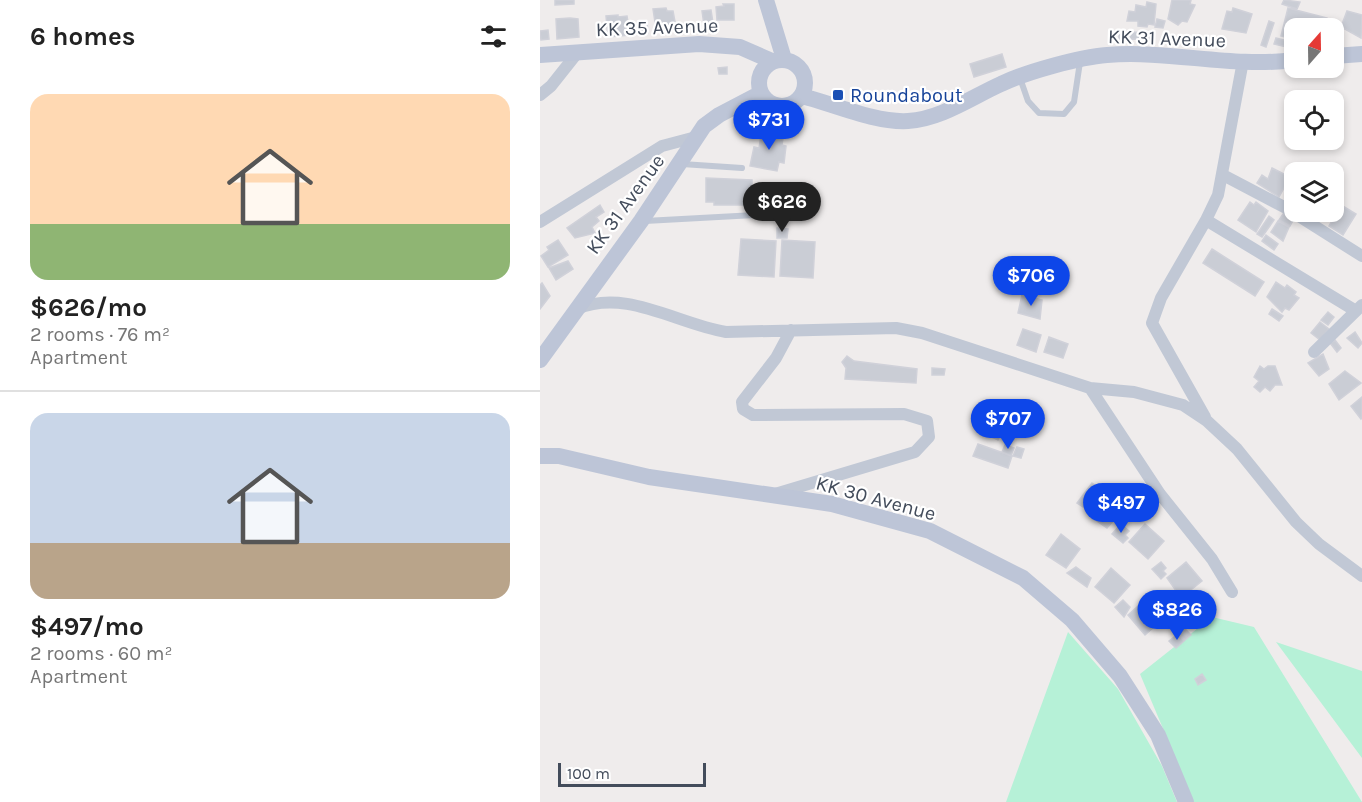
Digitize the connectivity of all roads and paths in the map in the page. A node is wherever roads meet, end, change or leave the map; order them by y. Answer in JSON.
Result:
{"nodes":[{"id":1,"x":766,"y":0,"type":"edge"},
{"id":2,"x":578,"y":52,"type":"junction"},
{"id":3,"x":1362,"y":54,"type":"edge"},
{"id":4,"x":540,"y":55,"type":"edge"},
{"id":5,"x":1344,"y":55,"type":"edge"},
{"id":6,"x":778,"y":60,"type":"junction"},
{"id":7,"x":1284,"y":60,"type":"edge"},
{"id":8,"x":1080,"y":61,"type":"junction"},
{"id":9,"x":1243,"y":61,"type":"junction"},
{"id":10,"x":1020,"y":77,"type":"junction"},
{"id":11,"x":761,"y":93,"type":"junction"},
{"id":12,"x":540,"y":95,"type":"edge"},
{"id":13,"x":802,"y":96,"type":"junction"},
{"id":14,"x":696,"y":137,"type":"junction"},
{"id":15,"x":681,"y":164,"type":"junction"},
{"id":16,"x":742,"y":168,"type":"dead end"},
{"id":17,"x":1223,"y":175,"type":"junction"},
{"id":18,"x":772,"y":214,"type":"dead end"},
{"id":19,"x":1206,"y":220,"type":"junction"},
{"id":20,"x":641,"y":221,"type":"junction"},
{"id":21,"x":540,"y":222,"type":"edge"},
{"id":22,"x":1362,"y":256,"type":"edge"},
{"id":23,"x":1359,"y":308,"type":"edge"},
{"id":24,"x":575,"y":310,"type":"junction"},
{"id":25,"x":791,"y":330,"type":"junction"},
{"id":26,"x":1314,"y":352,"type":"dead end"},
{"id":27,"x":540,"y":360,"type":"edge"},
{"id":28,"x":1090,"y":388,"type":"junction"},
{"id":29,"x":1207,"y":421,"type":"junction"},
{"id":30,"x":540,"y":456,"type":"edge"},
{"id":31,"x":768,"y":496,"type":"junction"},
{"id":32,"x":1362,"y":576,"type":"edge"},
{"id":33,"x":1232,"y":592,"type":"dead end"},
{"id":34,"x":1186,"y":802,"type":"edge"}],
"edges":[{"from":1,"to":6,"type":"main road"},
{"from":2,"to":4,"type":"main road","name":"KK 35 Avenue"},
{"from":2,"to":6,"type":"main road","name":"KK 35 Avenue"},
{"from":2,"to":12,"type":"street"},
{"from":3,"to":5,"type":"main road"},
{"from":6,"to":11,"type":"main road"},
{"from":6,"to":13,"type":"main road"},
{"from":7,"to":9,"type":"main road","name":"KK 31 Avenue"},
{"from":8,"to":9,"type":"main road","name":"KK 31 Avenue"},
{"from":8,"to":10,"type":"main road","name":"KK 31 Avenue"},
{"from":8,"to":10,"type":"lane"},
{"from":9,"to":17,"type":"street"},
{"from":10,"to":13,"type":"main road","name":"KK 31 Avenue"},
{"from":11,"to":13,"type":"main road"},
{"from":11,"to":14,"type":"main road","name":"KK 31 Avenue"},
{"from":14,"to":15,"type":"main road","name":"KK 31 Avenue"},
{"from":14,"to":21,"type":"street"},
{"from":15,"to":16,"type":"lane"},
{"from":15,"to":20,"type":"main road","name":"KK 31 Avenue"},
{"from":17,"to":19,"type":"street"},
{"from":17,"to":22,"type":"street"},
{"from":18,"to":20,"type":"lane"},
{"from":19,"to":23,"type":"street"},
{"from":19,"to":29,"type":"street"},
{"from":20,"to":24,"type":"main road","name":"KK 31 Avenue"},
{"from":23,"to":26,"type":"street"},
{"from":24,"to":25,"type":"street"},
{"from":24,"to":27,"type":"main road","name":"KK 31 Avenue"},
{"from":25,"to":28,"type":"street"},
{"from":25,"to":31,"type":"street"},
{"from":28,"to":29,"type":"street"},
{"from":28,"to":33,"type":"street"},
{"from":29,"to":32,"type":"street"},
{"from":30,"to":31,"type":"main road","name":"KK 30 Avenue"},
{"from":31,"to":34,"type":"main road","name":"KK 30 Avenue"}]}
